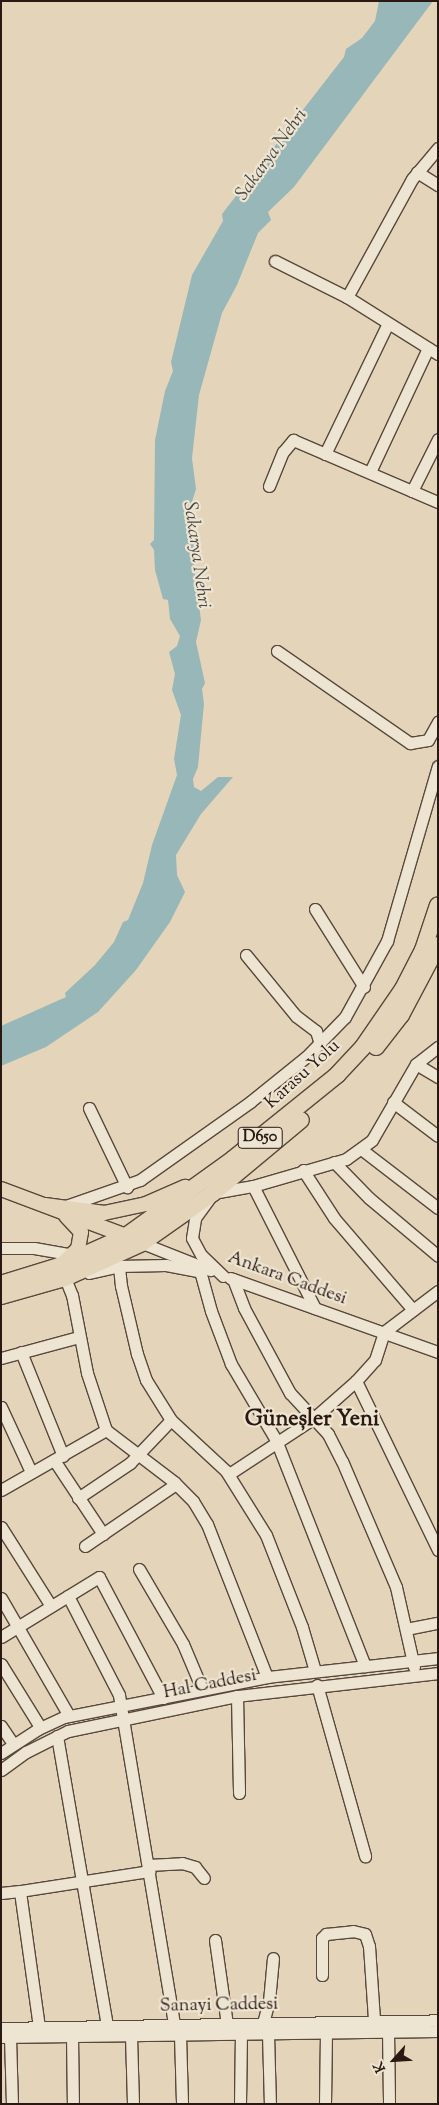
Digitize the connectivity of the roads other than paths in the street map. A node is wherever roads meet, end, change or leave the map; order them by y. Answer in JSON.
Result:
{"nodes":[{"id":1,"x":438,"y":148,"type":"edge"},
{"id":2,"x":417,"y":172,"type":"junction"},
{"id":3,"x":438,"y":185,"type":"edge"},
{"id":4,"x":275,"y":261,"type":"dead end"},
{"id":5,"x":347,"y":297,"type":"junction"},
{"id":6,"x":388,"y":323,"type":"junction"},
{"id":7,"x":433,"y":351,"type":"edge"},
{"id":8,"x":438,"y":439,"type":"edge"},
{"id":9,"x":325,"y":454,"type":"junction"},
{"id":10,"x":370,"y":472,"type":"junction"},
{"id":11,"x":270,"y":486,"type":"dead end"},
{"id":12,"x":412,"y":491,"type":"junction"},
{"id":13,"x":438,"y":502,"type":"edge"},
{"id":14,"x":277,"y":650,"type":"dead end"},
{"id":15,"x":438,"y":722,"type":"edge"},
{"id":16,"x":438,"y":766,"type":"edge"},
{"id":17,"x":438,"y":905,"type":"edge"},
{"id":18,"x":315,"y":909,"type":"dead end"},
{"id":19,"x":438,"y":945,"type":"edge"},
{"id":20,"x":246,"y":955,"type":"dead end"},
{"id":21,"x":364,"y":987,"type":"junction"},
{"id":22,"x":320,"y":1044,"type":"junction"},
{"id":23,"x":437,"y":1047,"type":"edge"},
{"id":24,"x":416,"y":1064,"type":"junction"},
{"id":25,"x":438,"y":1077,"type":"edge"},
{"id":26,"x":394,"y":1102,"type":"junction"},
{"id":27,"x":89,"y":1108,"type":"dead end"},
{"id":28,"x":438,"y":1136,"type":"edge"},
{"id":29,"x":361,"y":1149,"type":"junction"},
{"id":30,"x":233,"y":1159,"type":"junction"},
{"id":31,"x":334,"y":1162,"type":"junction"},
{"id":32,"x":303,"y":1170,"type":"junction"},
{"id":33,"x":254,"y":1186,"type":"junction"},
{"id":34,"x":127,"y":1187,"type":"junction"},
{"id":35,"x":1,"y":1189,"type":"edge"},
{"id":36,"x":213,"y":1193,"type":"junction"},
{"id":37,"x":46,"y":1204,"type":"junction"},
{"id":38,"x":63,"y":1207,"type":"junction"},
{"id":39,"x":438,"y":1208,"type":"edge"},
{"id":40,"x":126,"y":1236,"type":"junction"},
{"id":41,"x":142,"y":1243,"type":"junction"},
{"id":42,"x":1,"y":1248,"type":"edge"},
{"id":43,"x":72,"y":1255,"type":"junction"},
{"id":44,"x":438,"y":1256,"type":"edge"},
{"id":45,"x":119,"y":1266,"type":"junction"},
{"id":46,"x":200,"y":1271,"type":"junction"},
{"id":47,"x":62,"y":1272,"type":"junction"},
{"id":48,"x":228,"y":1277,"type":"junction"},
{"id":49,"x":1,"y":1284,"type":"edge"},
{"id":50,"x":438,"y":1291,"type":"edge"},
{"id":51,"x":1,"y":1296,"type":"edge"},
{"id":52,"x":315,"y":1308,"type":"junction"},
{"id":53,"x":412,"y":1310,"type":"junction"},
{"id":54,"x":384,"y":1332,"type":"junction"},
{"id":55,"x":79,"y":1337,"type":"junction"},
{"id":56,"x":21,"y":1352,"type":"junction"},
{"id":57,"x":438,"y":1352,"type":"edge"},
{"id":58,"x":1,"y":1358,"type":"edge"},
{"id":59,"x":356,"y":1381,"type":"junction"},
{"id":60,"x":1,"y":1408,"type":"edge"},
{"id":61,"x":314,"y":1418,"type":"junction"},
{"id":62,"x":171,"y":1420,"type":"junction"},
{"id":63,"x":6,"y":1430,"type":"edge"},
{"id":64,"x":106,"y":1430,"type":"junction"},
{"id":65,"x":276,"y":1440,"type":"junction"},
{"id":66,"x":138,"y":1455,"type":"junction"},
{"id":67,"x":59,"y":1458,"type":"junction"},
{"id":68,"x":31,"y":1472,"type":"junction"},
{"id":69,"x":228,"y":1474,"type":"junction"},
{"id":70,"x":176,"y":1484,"type":"junction"},
{"id":71,"x":1,"y":1490,"type":"edge"},
{"id":72,"x":78,"y":1498,"type":"junction"},
{"id":73,"x":1,"y":1527,"type":"edge"},
{"id":74,"x":103,"y":1534,"type":"junction"},
{"id":75,"x":85,"y":1546,"type":"dead end"},
{"id":76,"x":438,"y":1550,"type":"edge"},
{"id":77,"x":139,"y":1569,"type":"dead end"},
{"id":78,"x":68,"y":1596,"type":"junction"},
{"id":79,"x":1,"y":1598,"type":"edge"},
{"id":80,"x":51,"y":1606,"type":"junction"},
{"id":81,"x":438,"y":1624,"type":"edge"},
{"id":82,"x":19,"y":1625,"type":"junction"},
{"id":83,"x":406,"y":1629,"type":"junction"},
{"id":84,"x":1,"y":1637,"type":"edge"},
{"id":85,"x":438,"y":1658,"type":"edge"},
{"id":86,"x":414,"y":1661,"type":"junction"},
{"id":87,"x":1,"y":1664,"type":"edge"},
{"id":88,"x":365,"y":1666,"type":"junction"},
{"id":89,"x":315,"y":1671,"type":"junction"},
{"id":90,"x":438,"y":1673,"type":"edge"},
{"id":91,"x":415,"y":1675,"type":"junction"},
{"id":92,"x":267,"y":1677,"type":"junction"},
{"id":93,"x":317,"y":1685,"type":"junction"},
{"id":94,"x":202,"y":1689,"type":"junction"},
{"id":95,"x":237,"y":1696,"type":"junction"},
{"id":96,"x":163,"y":1698,"type":"junction"},
{"id":97,"x":122,"y":1705,"type":"junction"},
{"id":98,"x":69,"y":1716,"type":"junction"},
{"id":99,"x":124,"y":1720,"type":"junction"},
{"id":100,"x":1,"y":1726,"type":"edge"},
{"id":101,"x":40,"y":1727,"type":"junction"},
{"id":102,"x":57,"y":1736,"type":"junction"},
{"id":103,"x":14,"y":1744,"type":"junction"},
{"id":104,"x":1,"y":1753,"type":"edge"},
{"id":105,"x":1,"y":1770,"type":"edge"},
{"id":106,"x":239,"y":1793,"type":"dead end"},
{"id":107,"x":365,"y":1856,"type":"dead end"},
{"id":108,"x":149,"y":1868,"type":"junction"},
{"id":109,"x":204,"y":1878,"type":"dead end"},
{"id":110,"x":83,"y":1883,"type":"junction"},
{"id":111,"x":20,"y":1891,"type":"junction"},
{"id":112,"x":1,"y":1893,"type":"edge"},
{"id":113,"x":215,"y":1940,"type":"dead end"},
{"id":114,"x":273,"y":1958,"type":"dead end"},
{"id":115,"x":322,"y":1975,"type":"dead end"},
{"id":116,"x":374,"y":2020,"type":"junction"},
{"id":117,"x":438,"y":2020,"type":"edge"},
{"id":118,"x":174,"y":2023,"type":"junction"},
{"id":119,"x":227,"y":2024,"type":"junction"},
{"id":120,"x":107,"y":2026,"type":"junction"},
{"id":121,"x":39,"y":2027,"type":"junction"},
{"id":122,"x":1,"y":2028,"type":"edge"},
{"id":123,"x":265,"y":2029,"type":"junction"},
{"id":124,"x":388,"y":2030,"type":"junction"},
{"id":125,"x":438,"y":2031,"type":"edge"},
{"id":126,"x":326,"y":2032,"type":"junction"},
{"id":127,"x":241,"y":2034,"type":"junction"},
{"id":128,"x":180,"y":2035,"type":"junction"},
{"id":129,"x":72,"y":2036,"type":"junction"},
{"id":130,"x":131,"y":2036,"type":"junction"},
{"id":131,"x":5,"y":2037,"type":"edge"},
{"id":132,"x":12,"y":2104,"type":"edge"},
{"id":133,"x":74,"y":2104,"type":"edge"},
{"id":134,"x":133,"y":2104,"type":"edge"},
{"id":135,"x":182,"y":2104,"type":"edge"},
{"id":136,"x":240,"y":2104,"type":"edge"},
{"id":137,"x":270,"y":2104,"type":"edge"},
{"id":138,"x":325,"y":2104,"type":"edge"},
{"id":139,"x":389,"y":2104,"type":"edge"}],
"edges":[{"from":1,"to":2,"type":"street"},
{"from":2,"to":3,"type":"street"},
{"from":2,"to":5,"type":"street"},
{"from":4,"to":5,"type":"street"},
{"from":5,"to":6,"type":"street"},
{"from":6,"to":7,"type":"street"},
{"from":6,"to":9,"type":"street"},
{"from":7,"to":10,"type":"street"},
{"from":8,"to":12,"type":"street"},
{"from":9,"to":10,"type":"street"},
{"from":9,"to":11,"type":"street"},
{"from":10,"to":12,"type":"street"},
{"from":12,"to":13,"type":"street"},
{"from":14,"to":15,"type":"street"},
{"from":16,"to":21,"type":"street"},
{"from":17,"to":30,"type":"highway","name":"Karasu Yolu","number":"D650"},
{"from":18,"to":21,"type":"street"},
{"from":19,"to":36,"type":"highway","name":"Karasu Yolu","number":"D650"},
{"from":20,"to":22,"type":"street"},
{"from":21,"to":22,"type":"street"},
{"from":22,"to":34,"type":"street"},
{"from":23,"to":24,"type":"street"},
{"from":24,"to":25,"type":"street"},
{"from":24,"to":26,"type":"street"},
{"from":26,"to":28,"type":"street"},
{"from":26,"to":29,"type":"street"},
{"from":27,"to":34,"type":"street"},
{"from":29,"to":31,"type":"street"},
{"from":29,"to":39,"type":"street"},
{"from":30,"to":38,"type":"main road"},
{"from":30,"to":40,"type":"highway","name":"Karasu Yolu","number":"D650"},
{"from":31,"to":32,"type":"street"},
{"from":31,"to":44,"type":"street"},
{"from":32,"to":33,"type":"street"},
{"from":32,"to":53,"type":"street"},
{"from":33,"to":36,"type":"street"},
{"from":33,"to":52,"type":"street"},
{"from":34,"to":38,"type":"street"},
{"from":35,"to":37,"type":"main road"},
{"from":36,"to":41,"type":"highway","name":"Karasu Yolu","number":"D650"},
{"from":36,"to":48,"type":"street"},
{"from":37,"to":38,"type":"main road"},
{"from":37,"to":40,"type":"main road"},
{"from":37,"to":43,"type":"main road"},
{"from":40,"to":41,"type":"street","name":"Ankara Caddesi"},
{"from":40,"to":47,"type":"highway","name":"Karasu Yolu","number":"D650"},
{"from":41,"to":47,"type":"highway","name":"Karasu Yolu","number":"D650"},
{"from":41,"to":48,"type":"street","name":"Ankara Caddesi"},
{"from":42,"to":43,"type":"street"},
{"from":43,"to":47,"type":"main road"},
{"from":45,"to":46,"type":"street"},
{"from":45,"to":47,"type":"street"},
{"from":45,"to":62,"type":"street"},
{"from":46,"to":48,"type":"street"},
{"from":46,"to":65,"type":"street"},
{"from":47,"to":49,"type":"highway","name":"Karasu Yolu","number":"D650"},
{"from":47,"to":51,"type":"highway","name":"Karasu Yolu","number":"D650"},
{"from":47,"to":55,"type":"street"},
{"from":48,"to":52,"type":"street","name":"Ankara Caddesi"},
{"from":48,"to":61,"type":"street"},
{"from":50,"to":53,"type":"street"},
{"from":52,"to":54,"type":"street","name":"Ankara Caddesi"},
{"from":53,"to":54,"type":"street"},
{"from":54,"to":57,"type":"street","name":"Ankara Caddesi"},
{"from":54,"to":59,"type":"street"},
{"from":55,"to":56,"type":"street"},
{"from":55,"to":64,"type":"street"},
{"from":56,"to":58,"type":"street"},
{"from":56,"to":67,"type":"street"},
{"from":59,"to":61,"type":"street"},
{"from":59,"to":76,"type":"street"},
{"from":60,"to":63,"type":"street"},
{"from":61,"to":65,"type":"street"},
{"from":61,"to":83,"type":"street"},
{"from":62,"to":66,"type":"street"},
{"from":62,"to":69,"type":"street"},
{"from":63,"to":68,"type":"street"},
{"from":64,"to":66,"type":"street"},
{"from":64,"to":67,"type":"street"},
{"from":65,"to":69,"type":"street"},
{"from":65,"to":88,"type":"street"},
{"from":66,"to":70,"type":"street"},
{"from":66,"to":72,"type":"street"},
{"from":67,"to":68,"type":"street"},
{"from":67,"to":72,"type":"street"},
{"from":68,"to":71,"type":"street"},
{"from":69,"to":89,"type":"street"},
{"from":70,"to":74,"type":"street"},
{"from":70,"to":92,"type":"street"},
{"from":72,"to":74,"type":"street"},
{"from":73,"to":80,"type":"street"},
{"from":74,"to":75,"type":"street"},
{"from":77,"to":94,"type":"street"},
{"from":78,"to":80,"type":"street"},
{"from":78,"to":96,"type":"street"},
{"from":78,"to":97,"type":"street"},
{"from":79,"to":82,"type":"street"},
{"from":80,"to":82,"type":"street"},
{"from":81,"to":83,"type":"street"},
{"from":82,"to":84,"type":"street"},
{"from":82,"to":98,"type":"street"},
{"from":83,"to":86,"type":"street"},
{"from":85,"to":86,"type":"street","name":"Hal Caddesi"},
{"from":86,"to":88,"type":"street","name":"Hal Caddesi"},
{"from":86,"to":91,"type":"street"},
{"from":87,"to":101,"type":"street"},
{"from":88,"to":89,"type":"street","name":"Hal Caddesi"},
{"from":89,"to":92,"type":"street","name":"Hal Caddesi"},
{"from":90,"to":91,"type":"street","name":"Hal Caddesi"},
{"from":91,"to":93,"type":"street","name":"Hal Caddesi"},
{"from":92,"to":94,"type":"street","name":"Hal Caddesi"},
{"from":93,"to":95,"type":"street","name":"Hal Caddesi"},
{"from":93,"to":107,"type":"street"},
{"from":94,"to":96,"type":"street","name":"Hal Caddesi"},
{"from":95,"to":99,"type":"street","name":"Hal Caddesi"},
{"from":95,"to":106,"type":"street"},
{"from":96,"to":97,"type":"street","name":"Hal Caddesi"},
{"from":97,"to":98,"type":"street","name":"Hal Caddesi"},
{"from":97,"to":99,"type":"street"},
{"from":98,"to":101,"type":"street","name":"Hal Caddesi"},
{"from":99,"to":102,"type":"street","name":"Hal Caddesi"},
{"from":99,"to":108,"type":"street"},
{"from":100,"to":103,"type":"street"},
{"from":101,"to":103,"type":"street","name":"Hal Caddesi"},
{"from":102,"to":105,"type":"street","name":"Hal Caddesi"},
{"from":102,"to":110,"type":"street"},
{"from":103,"to":104,"type":"street","name":"Hal Caddesi"},
{"from":108,"to":109,"type":"street"},
{"from":108,"to":110,"type":"street"},
{"from":108,"to":118,"type":"street"},
{"from":110,"to":111,"type":"street"},
{"from":110,"to":120,"type":"street"},
{"from":111,"to":112,"type":"street"},
{"from":111,"to":121,"type":"street"},
{"from":113,"to":119,"type":"street"},
{"from":114,"to":123,"type":"street"},
{"from":115,"to":116,"type":"street"},
{"from":116,"to":117,"type":"street","name":"Sanayi Caddesi"},
{"from":116,"to":123,"type":"street","name":"Sanayi Caddesi"},
{"from":118,"to":119,"type":"street","name":"Sanayi Caddesi"},
{"from":118,"to":120,"type":"street","name":"Sanayi Caddesi"},
{"from":119,"to":123,"type":"street","name":"Sanayi Caddesi"},
{"from":120,"to":121,"type":"street","name":"Sanayi Caddesi"},
{"from":121,"to":122,"type":"street","name":"Sanayi Caddesi"},
{"from":123,"to":126,"type":"street","name":"Sanayi Caddesi"},
{"from":123,"to":127,"type":"street","name":"Sanayi Caddesi"},
{"from":123,"to":137,"type":"street"},
{"from":124,"to":125,"type":"street","name":"Sanayi Caddesi"},
{"from":124,"to":126,"type":"street","name":"Sanayi Caddesi"},
{"from":124,"to":139,"type":"street"},
{"from":126,"to":138,"type":"street"},
{"from":127,"to":128,"type":"street","name":"Sanayi Caddesi"},
{"from":127,"to":136,"type":"street"},
{"from":128,"to":130,"type":"street","name":"Sanayi Caddesi"},
{"from":128,"to":135,"type":"street"},
{"from":129,"to":130,"type":"street","name":"Sanayi Caddesi"},
{"from":129,"to":131,"type":"street","name":"Sanayi Caddesi"},
{"from":129,"to":133,"type":"street"},
{"from":130,"to":134,"type":"street"},
{"from":131,"to":132,"type":"street"}]}
